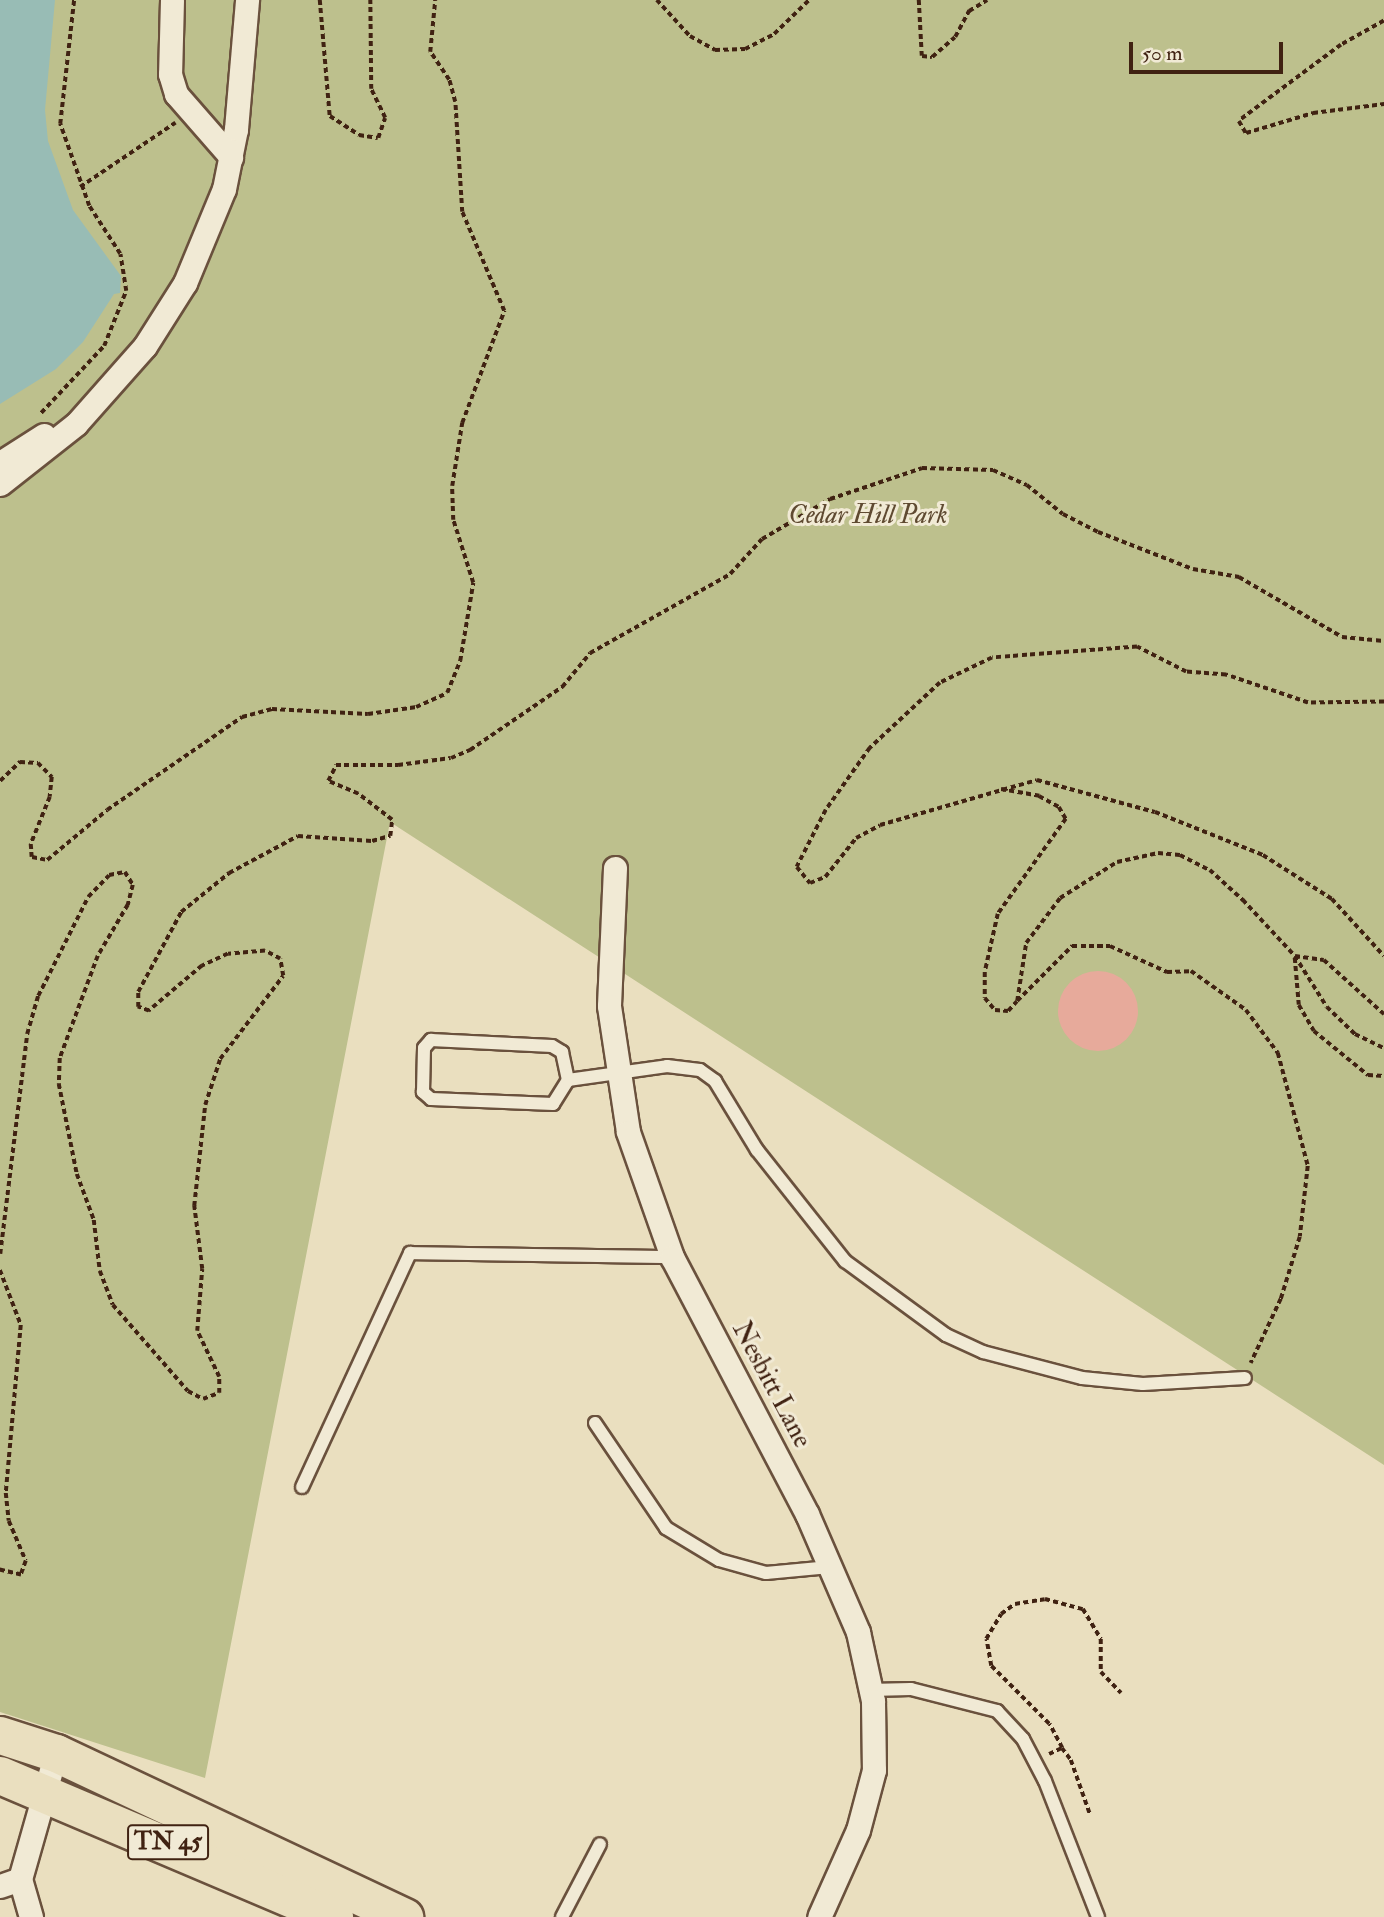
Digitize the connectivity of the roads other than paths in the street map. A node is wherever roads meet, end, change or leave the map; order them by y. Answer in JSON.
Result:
{"nodes":[{"id":1,"x":172,"y":0,"type":"edge"},
{"id":2,"x":247,"y":0,"type":"edge"},
{"id":3,"x":231,"y":157,"type":"junction"},
{"id":4,"x":121,"y":375,"type":"junction"},
{"id":5,"x":0,"y":463,"type":"edge"},
{"id":6,"x":0,"y":484,"type":"edge"},
{"id":7,"x":615,"y":868,"type":"dead end"},
{"id":8,"x":618,"y":1074,"type":"junction"},
{"id":9,"x":568,"y":1080,"type":"junction"},
{"id":10,"x":672,"y":1256,"type":"junction"},
{"id":11,"x":1245,"y":1378,"type":"road end"},
{"id":12,"x":595,"y":1423,"type":"dead end"},
{"id":13,"x":302,"y":1487,"type":"dead end"},
{"id":14,"x":830,"y":1567,"type":"junction"},
{"id":15,"x":870,"y":1690,"type":"junction"},
{"id":16,"x":0,"y":1735,"type":"edge"},
{"id":17,"x":56,"y":1753,"type":"junction"},
{"id":18,"x":0,"y":1774,"type":"edge"},
{"id":19,"x":42,"y":1789,"type":"junction"},
{"id":20,"x":200,"y":1839,"type":"junction"},
{"id":21,"x":600,"y":1844,"type":"dead end"},
{"id":22,"x":270,"y":1871,"type":"junction"},
{"id":23,"x":10,"y":1882,"type":"edge"},
{"id":24,"x":31,"y":1917,"type":"edge"},
{"id":25,"x":334,"y":1917,"type":"edge"},
{"id":26,"x":404,"y":1917,"type":"edge"},
{"id":27,"x":562,"y":1917,"type":"edge"},
{"id":28,"x":819,"y":1917,"type":"edge"},
{"id":29,"x":1098,"y":1917,"type":"edge"}],
"edges":[{"from":1,"to":3,"type":"street"},
{"from":2,"to":3,"type":"street"},
{"from":3,"to":4,"type":"street"},
{"from":4,"to":5,"type":"street"},
{"from":4,"to":6,"type":"street"},
{"from":7,"to":8,"type":"street","name":"Nesbitt Lane"},
{"from":8,"to":9,"type":"lane"},
{"from":8,"to":10,"type":"street","name":"Nesbitt Lane"},
{"from":8,"to":11,"type":"lane"},
{"from":9,"to":9,"type":"lane"},
{"from":10,"to":13,"type":"lane"},
{"from":10,"to":14,"type":"street","name":"Nesbitt Lane"},
{"from":12,"to":14,"type":"lane"},
{"from":14,"to":15,"type":"street","name":"Nesbitt Lane"},
{"from":15,"to":28,"type":"street","name":"Nesbitt Lane"},
{"from":15,"to":29,"type":"lane"},
{"from":16,"to":17,"type":"main road","number":"TN 45"},
{"from":17,"to":19,"type":"street"},
{"from":17,"to":20,"type":"main road","number":"TN 45"},
{"from":18,"to":19,"type":"main road","number":"TN 45"},
{"from":19,"to":20,"type":"main road","number":"TN 45"},
{"from":19,"to":23,"type":"street"},
{"from":20,"to":22,"type":"main road","number":"TN 45"},
{"from":21,"to":27,"type":"lane"},
{"from":22,"to":25,"type":"main road","number":"TN 45"},
{"from":22,"to":26,"type":"main road","number":"TN 45"},
{"from":23,"to":24,"type":"street"}]}
